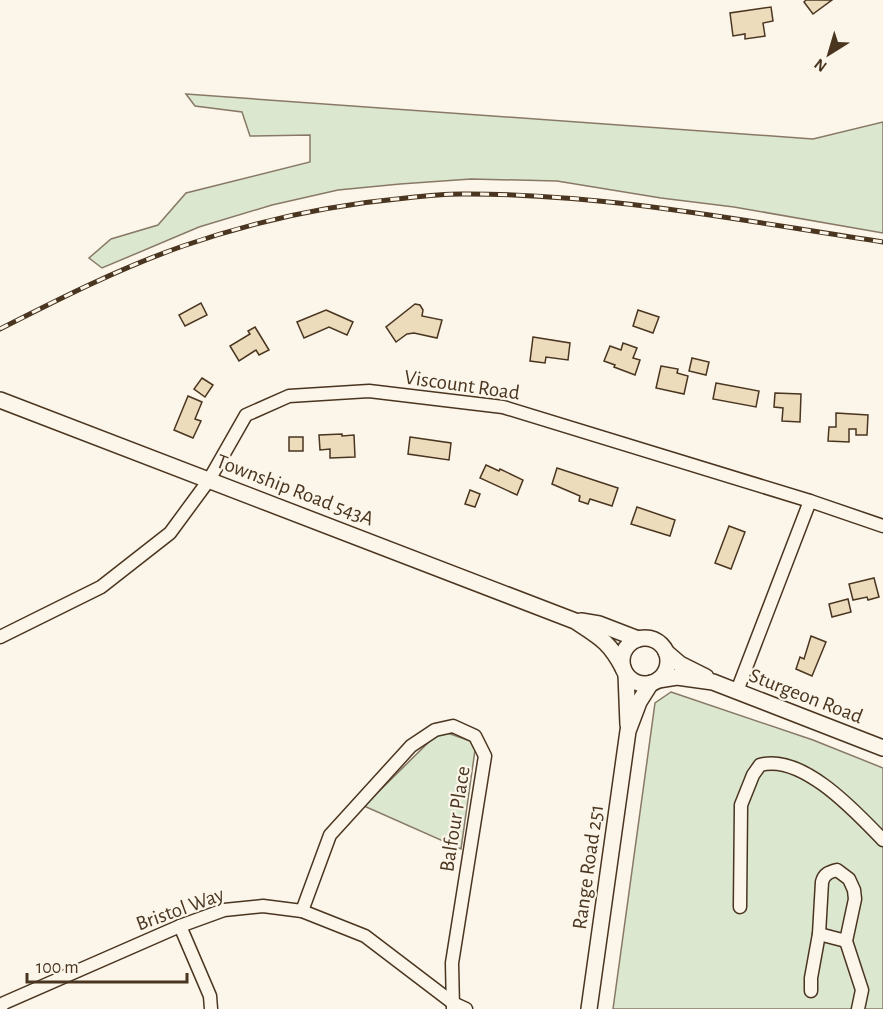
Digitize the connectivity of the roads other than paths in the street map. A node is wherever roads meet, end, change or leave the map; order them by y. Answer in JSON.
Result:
{"nodes":[{"id":1,"x":0,"y":400,"type":"edge"},
{"id":2,"x":209,"y":480,"type":"junction"},
{"id":3,"x":810,"y":501,"type":"junction"},
{"id":4,"x":883,"y":526,"type":"edge"},
{"id":5,"x":575,"y":621,"type":"junction"},
{"id":6,"x":0,"y":636,"type":"edge"},
{"id":7,"x":638,"y":639,"type":"junction"},
{"id":8,"x":666,"y":652,"type":"junction"},
{"id":9,"x":624,"y":671,"type":"junction"},
{"id":10,"x":654,"y":682,"type":"junction"},
{"id":11,"x":713,"y":682,"type":"junction"},
{"id":12,"x":738,"y":691,"type":"junction"},
{"id":13,"x":628,"y":731,"type":"junction"},
{"id":14,"x":883,"y":748,"type":"edge"},
{"id":15,"x":883,"y":840,"type":"edge"},
{"id":16,"x":740,"y":907,"type":"dead end"},
{"id":17,"x":302,"y":911,"type":"junction"},
{"id":18,"x":180,"y":926,"type":"junction"},
{"id":19,"x":819,"y":934,"type":"junction"},
{"id":20,"x":846,"y":941,"type":"junction"},
{"id":21,"x":811,"y":991,"type":"dead end"},
{"id":22,"x":453,"y":1006,"type":"edge"},
{"id":23,"x":0,"y":1008,"type":"edge"},
{"id":24,"x":211,"y":1009,"type":"edge"},
{"id":25,"x":466,"y":1009,"type":"edge"},
{"id":26,"x":589,"y":1009,"type":"edge"},
{"id":27,"x":858,"y":1009,"type":"edge"}],
"edges":[{"from":1,"to":2,"type":"main road","name":"Township Road 543A"},
{"from":2,"to":3,"type":"street","name":"Viscount Road"},
{"from":2,"to":5,"type":"main road","name":"Township Road 543A"},
{"from":2,"to":6,"type":"street","name":"Viscount Road"},
{"from":3,"to":4,"type":"street","name":"Viscount Road"},
{"from":3,"to":12,"type":"street"},
{"from":5,"to":7,"type":"main road","name":"Township Road 543A"},
{"from":5,"to":9,"type":"main road","name":"Township Road 543A"},
{"from":7,"to":8,"type":"main road"},
{"from":7,"to":9,"type":"main road"},
{"from":8,"to":10,"type":"main road"},
{"from":8,"to":11,"type":"main road","name":"Sturgeon Road"},
{"from":9,"to":10,"type":"main road"},
{"from":9,"to":13,"type":"main road","name":"Range Road 251"},
{"from":10,"to":11,"type":"main road","name":"Sturgeon Road"},
{"from":10,"to":13,"type":"main road","name":"Range Road 251"},
{"from":11,"to":12,"type":"main road","name":"Sturgeon Road"},
{"from":12,"to":14,"type":"main road","name":"Sturgeon Road"},
{"from":13,"to":26,"type":"main road","name":"Range Road 251"},
{"from":15,"to":16,"type":"street"},
{"from":17,"to":18,"type":"street","name":"Bristol Way"},
{"from":17,"to":22,"type":"street","name":"Bristol Way"},
{"from":17,"to":22,"type":"street","name":"Balfour Place"},
{"from":18,"to":23,"type":"street","name":"Bristol Way"},
{"from":18,"to":24,"type":"street"},
{"from":19,"to":20,"type":"street"},
{"from":19,"to":20,"type":"street"},
{"from":19,"to":21,"type":"street"},
{"from":20,"to":27,"type":"street"},
{"from":22,"to":25,"type":"street","name":"Bristol Way"}]}
